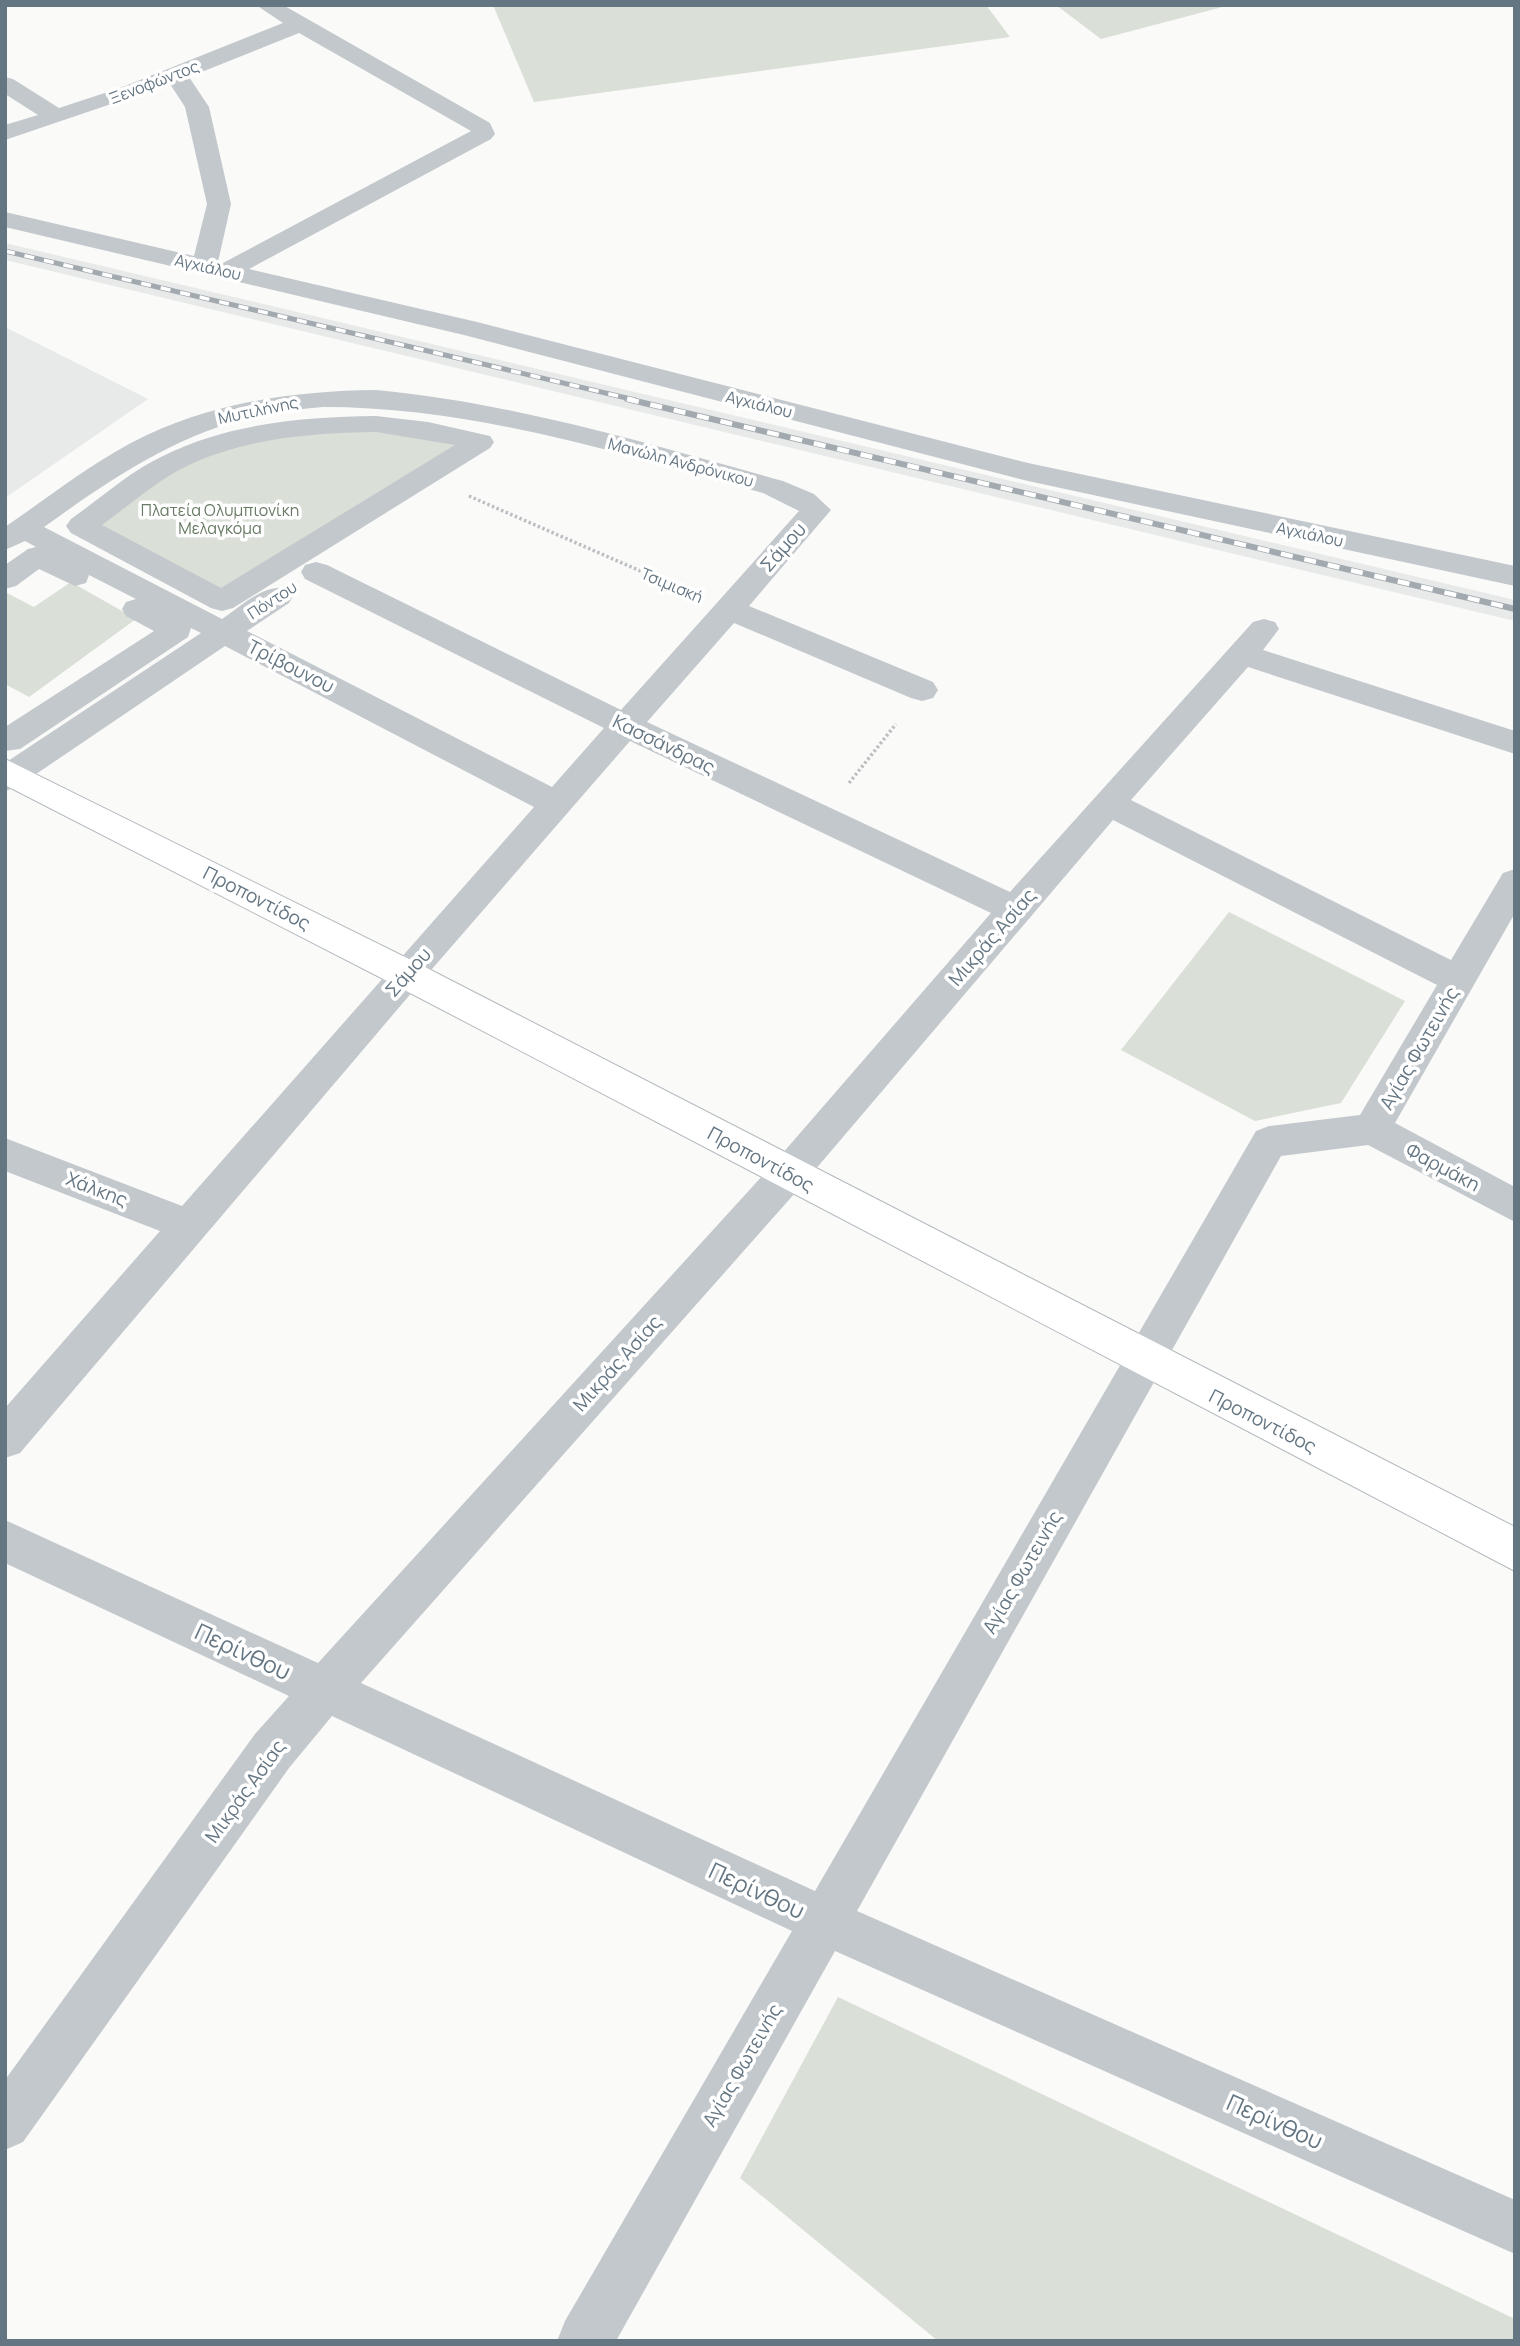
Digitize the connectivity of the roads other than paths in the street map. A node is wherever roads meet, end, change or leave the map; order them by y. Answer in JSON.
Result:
{"nodes":[{"id":1,"x":267,"y":5,"type":"edge"},
{"id":2,"x":301,"y":24,"type":"junction"},
{"id":3,"x":175,"y":75,"type":"junction"},
{"id":4,"x":5,"y":84,"type":"edge"},
{"id":5,"x":56,"y":116,"type":"junction"},
{"id":6,"x":5,"y":133,"type":"edge"},
{"id":7,"x":5,"y":219,"type":"edge"},
{"id":8,"x":215,"y":269,"type":"junction"},
{"id":9,"x":541,"y":425,"type":"junction"},
{"id":10,"x":816,"y":510,"type":"joint"},
{"id":11,"x":80,"y":526,"type":"joint"},
{"id":12,"x":14,"y":535,"type":"edge"},
{"id":13,"x":316,"y":572,"type":"junction"},
{"id":14,"x":1515,"y":576,"type":"edge"},
{"id":15,"x":5,"y":579,"type":"edge"},
{"id":16,"x":729,"y":609,"type":"junction"},
{"id":17,"x":224,"y":631,"type":"junction"},
{"id":18,"x":922,"y":690,"type":"road end"},
{"id":19,"x":627,"y":726,"type":"junction"},
{"id":20,"x":1515,"y":743,"type":"edge"},
{"id":21,"x":7,"y":766,"type":"edge"},
{"id":22,"x":1110,"y":804,"type":"junction"},
{"id":23,"x":558,"y":805,"type":"junction"},
{"id":24,"x":1513,"y":889,"type":"edge"},
{"id":25,"x":1016,"y":909,"type":"junction"},
{"id":26,"x":406,"y":974,"type":"junction"},
{"id":27,"x":1458,"y":980,"type":"junction"},
{"id":28,"x":1372,"y":1129,"type":"junction"},
{"id":29,"x":5,"y":1154,"type":"edge"},
{"id":30,"x":789,"y":1173,"type":"junction"},
{"id":31,"x":1515,"y":1206,"type":"edge"},
{"id":32,"x":188,"y":1225,"type":"junction"},
{"id":33,"x":1143,"y":1359,"type":"junction"},
{"id":34,"x":5,"y":1439,"type":"edge"},
{"id":35,"x":5,"y":1541,"type":"edge"},
{"id":36,"x":1515,"y":1550,"type":"edge"},
{"id":37,"x":325,"y":1689,"type":"junction"},
{"id":38,"x":824,"y":1921,"type":"junction"},
{"id":39,"x":5,"y":2124,"type":"edge"},
{"id":40,"x":1515,"y":2227,"type":"edge"},
{"id":41,"x":584,"y":2341,"type":"edge"}],
"edges":[{"from":1,"to":2,"type":"street"},
{"from":2,"to":3,"type":"street","name":"Ξενοφώντος"},
{"from":2,"to":8,"type":"street"},
{"from":3,"to":5,"type":"street","name":"Ξενοφώντος"},
{"from":3,"to":8,"type":"street"},
{"from":4,"to":5,"type":"street"},
{"from":5,"to":6,"type":"street","name":"Ξενοφώντος"},
{"from":7,"to":8,"type":"street","name":"Αγχιάλου"},
{"from":8,"to":14,"type":"street","name":"Αγχιάλου"},
{"from":9,"to":10,"type":"street","name":"Μανώλη Ανδρόνικου"},
{"from":9,"to":12,"type":"street","name":"Μυτιλήνης"},
{"from":9,"to":13,"type":"street","name":"Πόντου"},
{"from":10,"to":16,"type":"street","name":"Σάμου"},
{"from":11,"to":11,"type":"street"},
{"from":12,"to":17,"type":"street","name":"Τρίβουνου"},
{"from":13,"to":17,"type":"street","name":"Πόντου"},
{"from":13,"to":19,"type":"street","name":"Κασσάνδρας"},
{"from":15,"to":21,"type":"street"},
{"from":16,"to":18,"type":"street"},
{"from":16,"to":19,"type":"street","name":"Σάμου"},
{"from":17,"to":21,"type":"street","name":"Πόντου"},
{"from":17,"to":23,"type":"street","name":"Τρίβουνου"},
{"from":19,"to":23,"type":"street","name":"Σάμου"},
{"from":19,"to":25,"type":"street","name":"Κασσάνδρας"},
{"from":20,"to":22,"type":"street","name":"Μικράς Ασίας"},
{"from":21,"to":26,"type":"street","name":"Προποντίδος"},
{"from":22,"to":25,"type":"street","name":"Μικράς Ασίας"},
{"from":22,"to":27,"type":"street"},
{"from":23,"to":26,"type":"street","name":"Σάμου"},
{"from":24,"to":27,"type":"street","name":"Αγίας Φωτεινής"},
{"from":25,"to":30,"type":"street","name":"Μικράς Ασίας"},
{"from":26,"to":30,"type":"street","name":"Προποντίδος"},
{"from":26,"to":32,"type":"street","name":"Σάμου"},
{"from":27,"to":28,"type":"street","name":"Αγίας Φωτεινής"},
{"from":28,"to":31,"type":"street","name":"Φαρμάκη"},
{"from":28,"to":33,"type":"street","name":"Αγίας Φωτεινής"},
{"from":29,"to":32,"type":"street","name":"Χάλκης"},
{"from":30,"to":33,"type":"street","name":"Προποντίδος"},
{"from":30,"to":37,"type":"street","name":"Μικράς Ασίας"},
{"from":32,"to":34,"type":"street","name":"Σάμου"},
{"from":33,"to":36,"type":"street","name":"Προποντίδος"},
{"from":33,"to":38,"type":"street","name":"Αγίας Φωτεινής"},
{"from":35,"to":37,"type":"street","name":"Περίνθου"},
{"from":37,"to":38,"type":"street","name":"Περίνθου"},
{"from":37,"to":39,"type":"street","name":"Μικράς Ασίας"},
{"from":38,"to":40,"type":"street","name":"Περίνθου"},
{"from":38,"to":41,"type":"street","name":"Αγίας Φωτεινής"}]}
